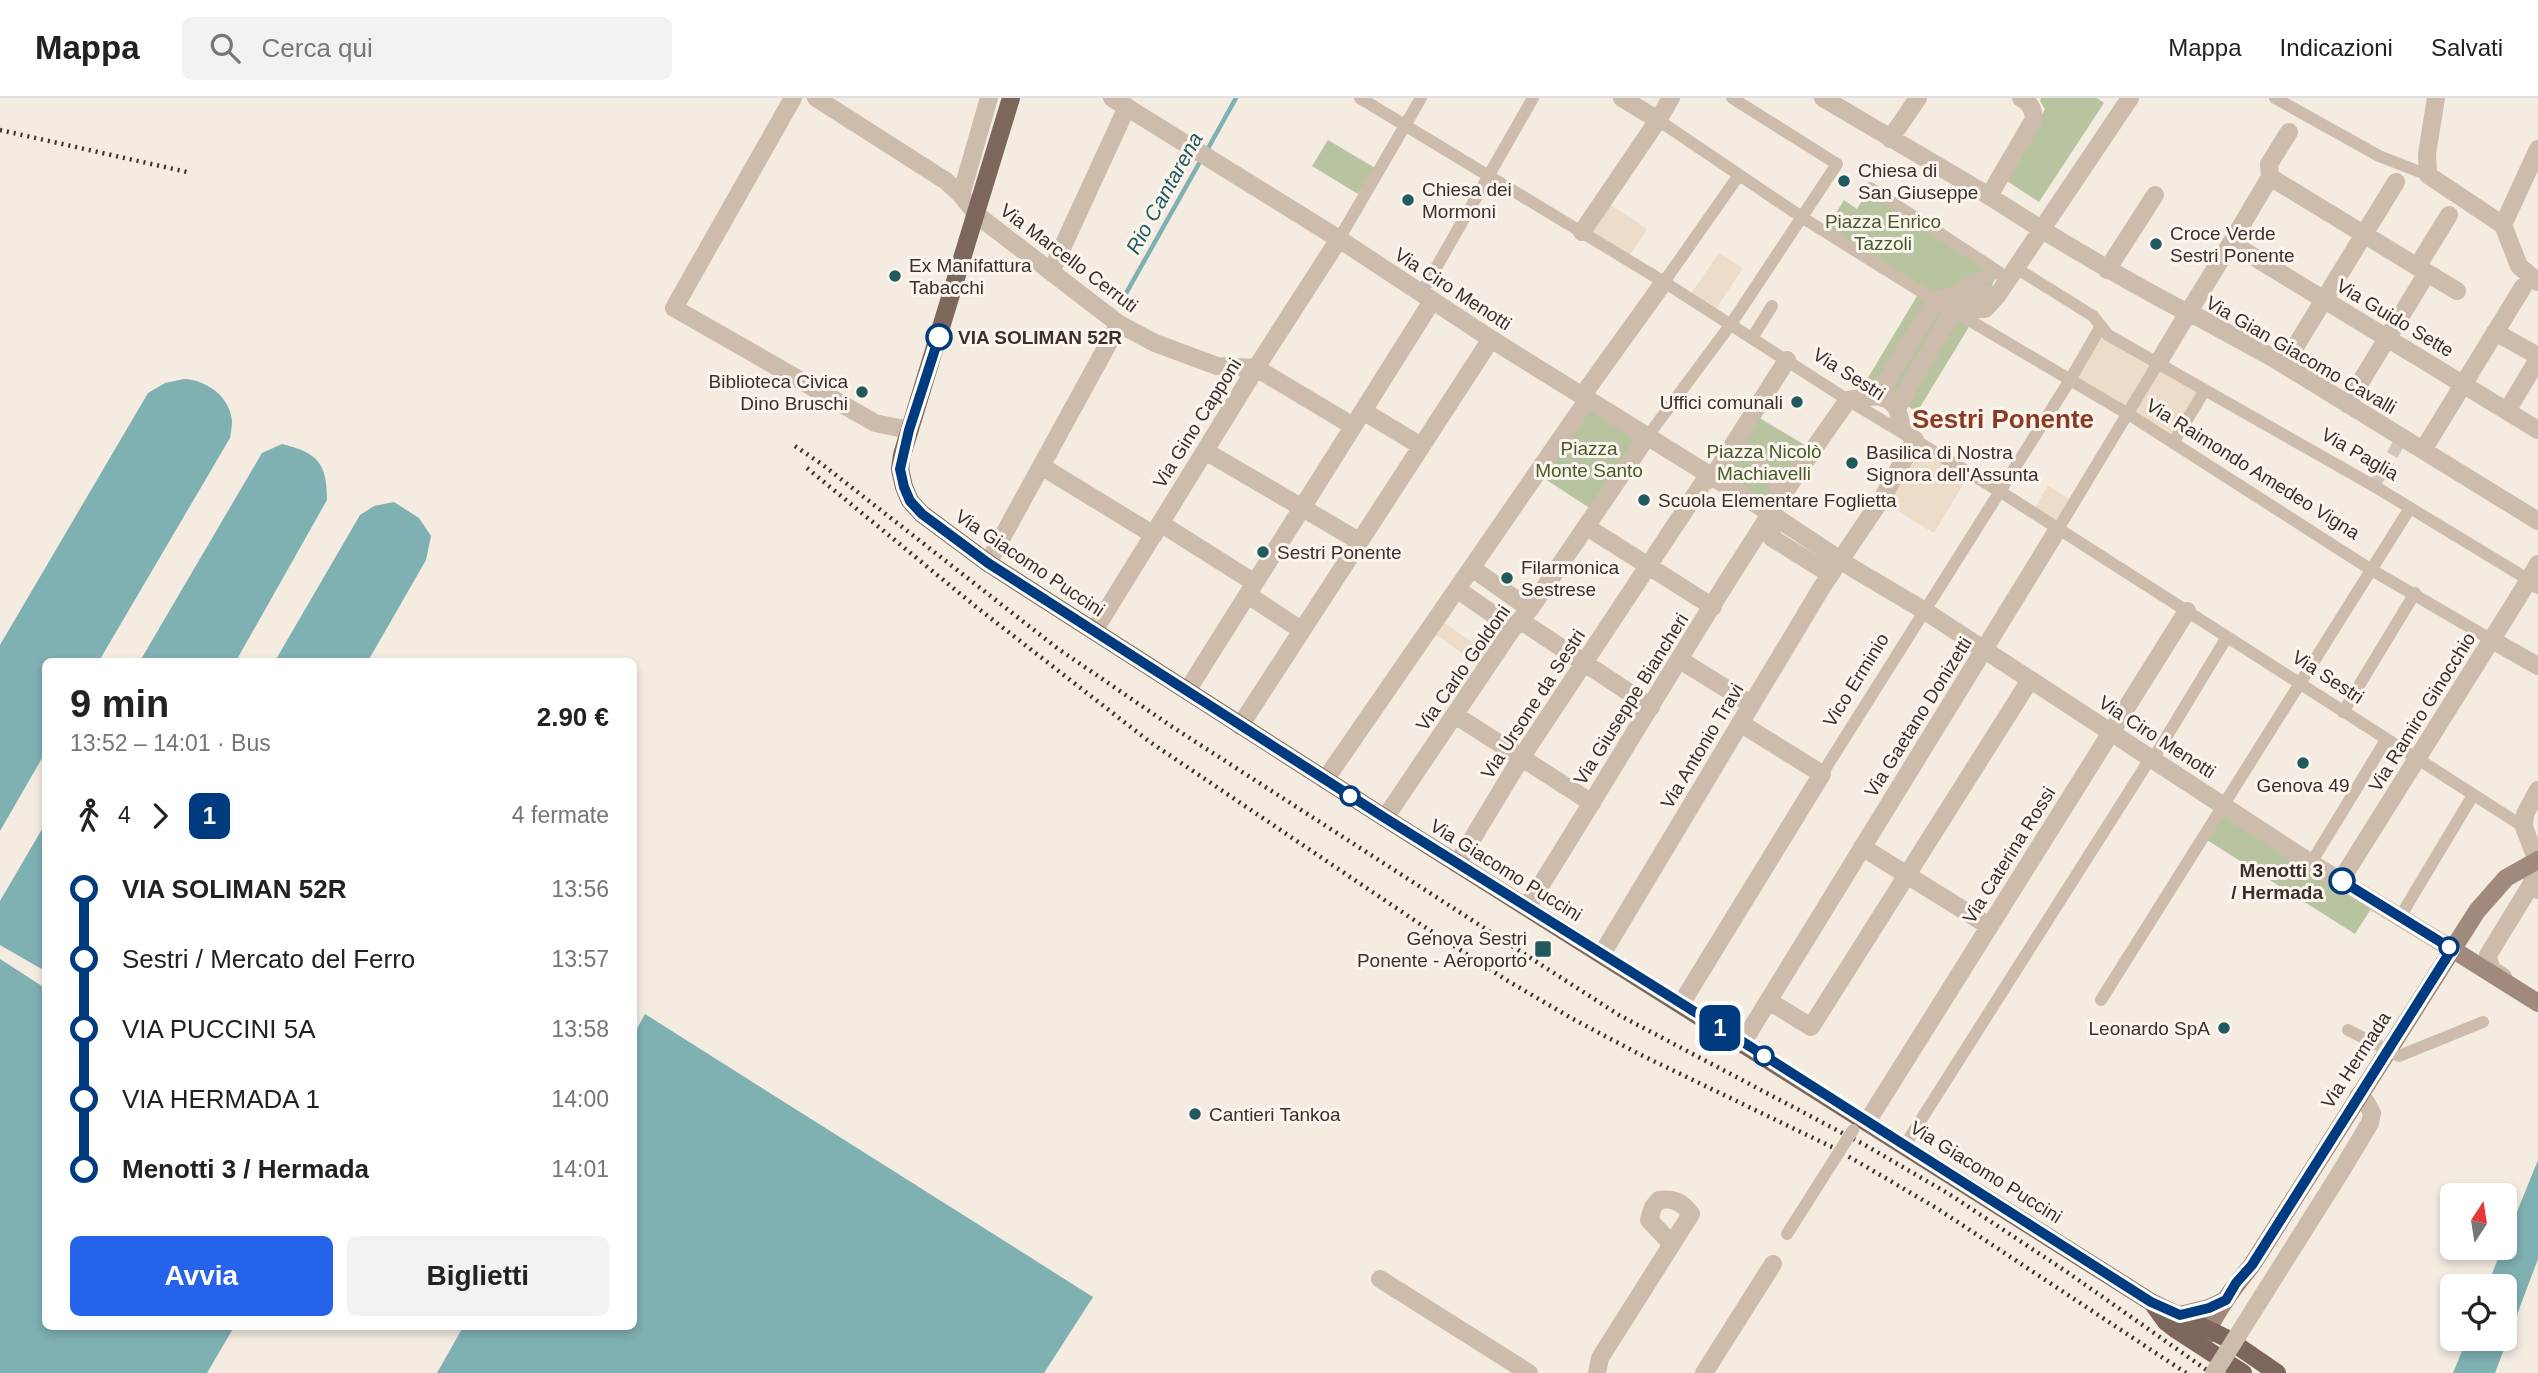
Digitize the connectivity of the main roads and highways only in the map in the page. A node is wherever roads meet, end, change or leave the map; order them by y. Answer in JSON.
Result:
{"nodes":[{"id":1,"x":1011,"y":98,"type":"edge"},
{"id":2,"x":2537,"y":860,"type":"edge"},
{"id":3,"x":2452,"y":949,"type":"junction"},
{"id":4,"x":2538,"y":1001,"type":"edge"},
{"id":5,"x":2226,"y":1300,"type":"junction"},
{"id":6,"x":2177,"y":1322,"type":"junction"},
{"id":7,"x":2208,"y":1329,"type":"junction"},
{"id":8,"x":2201,"y":1347,"type":"junction"},
{"id":9,"x":2243,"y":1373,"type":"edge"},
{"id":10,"x":2277,"y":1373,"type":"edge"}],
"edges":[{"from":1,"to":6,"type":"main road","name":"Via Giacomo Puccini"},
{"from":2,"to":3,"type":"main road","name":"Via Hermada"},
{"from":3,"to":4,"type":"main road"},
{"from":3,"to":5,"type":"main road","name":"Via Hermada"},
{"from":5,"to":6,"type":"main road"},
{"from":5,"to":7,"type":"main road","name":"Via Hermada"},
{"from":6,"to":7,"type":"main road"},
{"from":6,"to":8,"type":"main road"},
{"from":7,"to":8,"type":"main road","name":"Via Hermada"},
{"from":7,"to":10,"type":"main road"},
{"from":8,"to":9,"type":"main road"}]}
